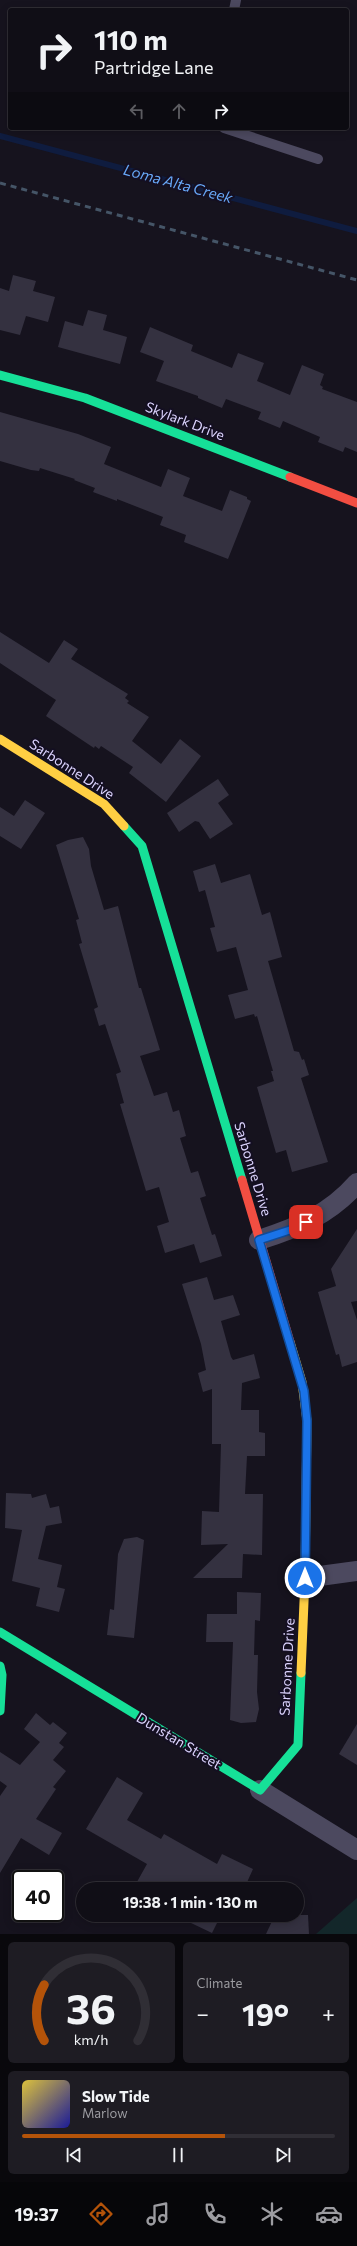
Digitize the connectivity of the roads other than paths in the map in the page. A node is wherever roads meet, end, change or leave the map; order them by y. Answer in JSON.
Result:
{"nodes":[{"id":1,"x":230,"y":130,"type":"edge"},
{"id":2,"x":318,"y":159,"type":"dead end"},
{"id":3,"x":0,"y":374,"type":"edge"},
{"id":4,"x":357,"y":503,"type":"edge"},
{"id":5,"x":0,"y":739,"type":"edge"},
{"id":6,"x":357,"y":1183,"type":"edge"},
{"id":7,"x":259,"y":1240,"type":"junction"},
{"id":8,"x":357,"y":1571,"type":"edge"},
{"id":9,"x":305,"y":1578,"type":"junction"},
{"id":10,"x":0,"y":1632,"type":"edge"},
{"id":11,"x":0,"y":1666,"type":"edge"},
{"id":12,"x":0,"y":1711,"type":"edge"},
{"id":13,"x":260,"y":1790,"type":"junction"},
{"id":14,"x":357,"y":1850,"type":"edge"}],
"edges":[{"from":1,"to":2,"type":"lane"},
{"from":3,"to":4,"type":"street","name":"Skylark Drive"},
{"from":5,"to":7,"type":"street","name":"Sarbonne Drive"},
{"from":6,"to":7,"type":"street"},
{"from":7,"to":9,"type":"street","name":"Sarbonne Drive"},
{"from":8,"to":9,"type":"street"},
{"from":9,"to":13,"type":"street","name":"Sarbonne Drive"},
{"from":10,"to":13,"type":"street","name":"Dunstan Street"},
{"from":11,"to":12,"type":"street"},
{"from":13,"to":14,"type":"street","name":"Dunstan Street"}]}
